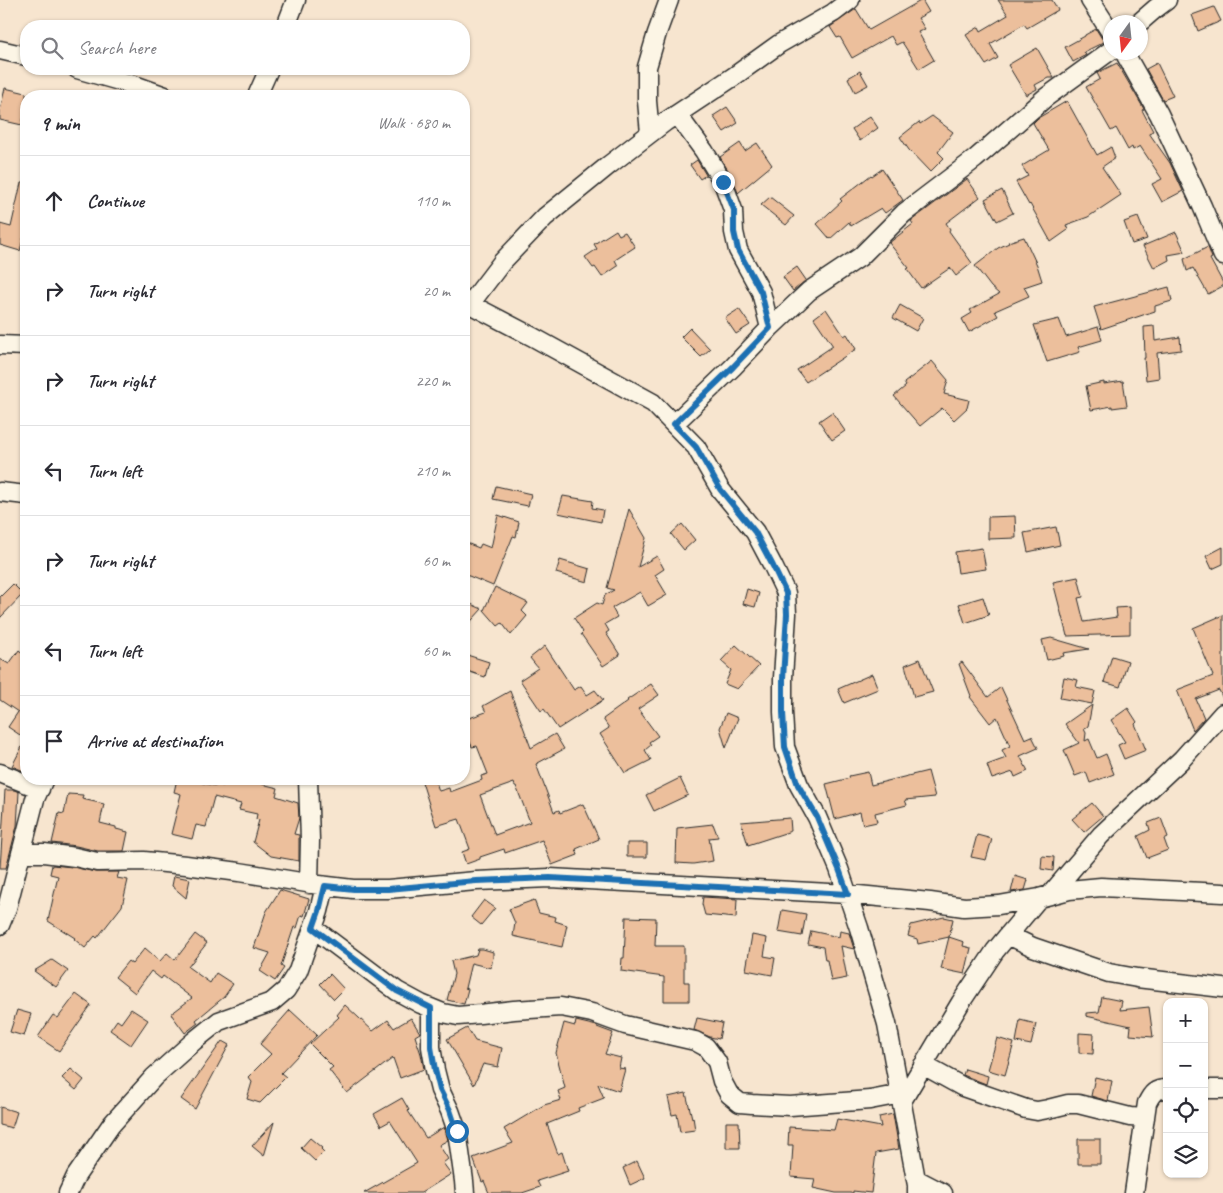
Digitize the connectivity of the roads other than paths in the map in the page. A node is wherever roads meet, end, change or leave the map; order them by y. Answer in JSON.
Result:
{"nodes":[{"id":1,"x":296,"y":0,"type":"edge"},
{"id":2,"x":669,"y":0,"type":"edge"},
{"id":3,"x":1090,"y":0,"type":"edge"},
{"id":4,"x":1167,"y":0,"type":"edge"},
{"id":5,"x":840,"y":3,"type":"edge"},
{"id":6,"x":1148,"y":15,"type":"edge"},
{"id":7,"x":288,"y":20,"type":"edge"},
{"id":8,"x":1103,"y":20,"type":"edge"},
{"id":9,"x":0,"y":50,"type":"edge"},
{"id":10,"x":20,"y":55,"type":"edge"},
{"id":11,"x":1103,"y":56,"type":"edge"},
{"id":12,"x":1129,"y":60,"type":"edge"},
{"id":13,"x":98,"y":75,"type":"edge"},
{"id":14,"x":266,"y":75,"type":"edge"},
{"id":15,"x":148,"y":90,"type":"edge"},
{"id":16,"x":260,"y":90,"type":"edge"},
{"id":17,"x":676,"y":114,"type":"junction"},
{"id":18,"x":650,"y":133,"type":"junction"},
{"id":19,"x":1223,"y":256,"type":"edge"},
{"id":20,"x":470,"y":299,"type":"edge"},
{"id":21,"x":470,"y":304,"type":"edge"},
{"id":22,"x":770,"y":328,"type":"junction"},
{"id":23,"x":0,"y":345,"type":"edge"},
{"id":24,"x":20,"y":346,"type":"edge"},
{"id":25,"x":674,"y":424,"type":"junction"},
{"id":26,"x":0,"y":492,"type":"edge"},
{"id":27,"x":20,"y":494,"type":"edge"},
{"id":28,"x":1223,"y":713,"type":"edge"},
{"id":29,"x":0,"y":773,"type":"edge"},
{"id":30,"x":20,"y":778,"type":"edge"},
{"id":31,"x":42,"y":785,"type":"edge"},
{"id":32,"x":308,"y":785,"type":"edge"},
{"id":33,"x":21,"y":853,"type":"junction"},
{"id":34,"x":317,"y":885,"type":"junction"},
{"id":35,"x":1223,"y":893,"type":"edge"},
{"id":36,"x":848,"y":894,"type":"junction"},
{"id":37,"x":1044,"y":897,"type":"junction"},
{"id":38,"x":0,"y":925,"type":"edge"},
{"id":39,"x":313,"y":928,"type":"junction"},
{"id":40,"x":1008,"y":935,"type":"junction"},
{"id":41,"x":1223,"y":988,"type":"edge"},
{"id":42,"x":431,"y":1008,"type":"junction"},
{"id":43,"x":924,"y":1064,"type":"junction"},
{"id":44,"x":1163,"y":1089,"type":"edge"},
{"id":45,"x":1208,"y":1089,"type":"edge"},
{"id":46,"x":1223,"y":1089,"type":"edge"},
{"id":47,"x":902,"y":1098,"type":"junction"},
{"id":48,"x":1145,"y":1118,"type":"junction"},
{"id":49,"x":917,"y":1186,"type":"edge"},
{"id":50,"x":68,"y":1193,"type":"edge"},
{"id":51,"x":465,"y":1193,"type":"edge"},
{"id":52,"x":943,"y":1193,"type":"edge"},
{"id":53,"x":1134,"y":1193,"type":"edge"}],
"edges":[{"from":1,"to":7,"type":"street"},
{"from":2,"to":18,"type":"street"},
{"from":3,"to":8,"type":"street"},
{"from":4,"to":6,"type":"street"},
{"from":5,"to":17,"type":"street"},
{"from":9,"to":10,"type":"street"},
{"from":11,"to":22,"type":"street"},
{"from":12,"to":19,"type":"street"},
{"from":13,"to":15,"type":"street"},
{"from":14,"to":16,"type":"street"},
{"from":17,"to":18,"type":"street"},
{"from":17,"to":22,"type":"street"},
{"from":18,"to":20,"type":"street"},
{"from":21,"to":25,"type":"street"},
{"from":22,"to":25,"type":"street"},
{"from":23,"to":24,"type":"street"},
{"from":25,"to":36,"type":"street"},
{"from":26,"to":27,"type":"street"},
{"from":28,"to":37,"type":"street"},
{"from":29,"to":30,"type":"street"},
{"from":31,"to":33,"type":"street"},
{"from":32,"to":34,"type":"street"},
{"from":33,"to":34,"type":"street"},
{"from":33,"to":38,"type":"street"},
{"from":34,"to":36,"type":"street"},
{"from":34,"to":39,"type":"street"},
{"from":35,"to":37,"type":"street"},
{"from":36,"to":37,"type":"street"},
{"from":36,"to":47,"type":"street"},
{"from":37,"to":40,"type":"street"},
{"from":39,"to":42,"type":"street"},
{"from":39,"to":50,"type":"street"},
{"from":40,"to":41,"type":"street"},
{"from":40,"to":43,"type":"street"},
{"from":42,"to":47,"type":"street"},
{"from":42,"to":51,"type":"street"},
{"from":43,"to":47,"type":"street"},
{"from":43,"to":48,"type":"street"},
{"from":44,"to":48,"type":"street"},
{"from":45,"to":46,"type":"street"},
{"from":47,"to":49,"type":"street"},
{"from":48,"to":53,"type":"street"},
{"from":49,"to":52,"type":"street"}]}
